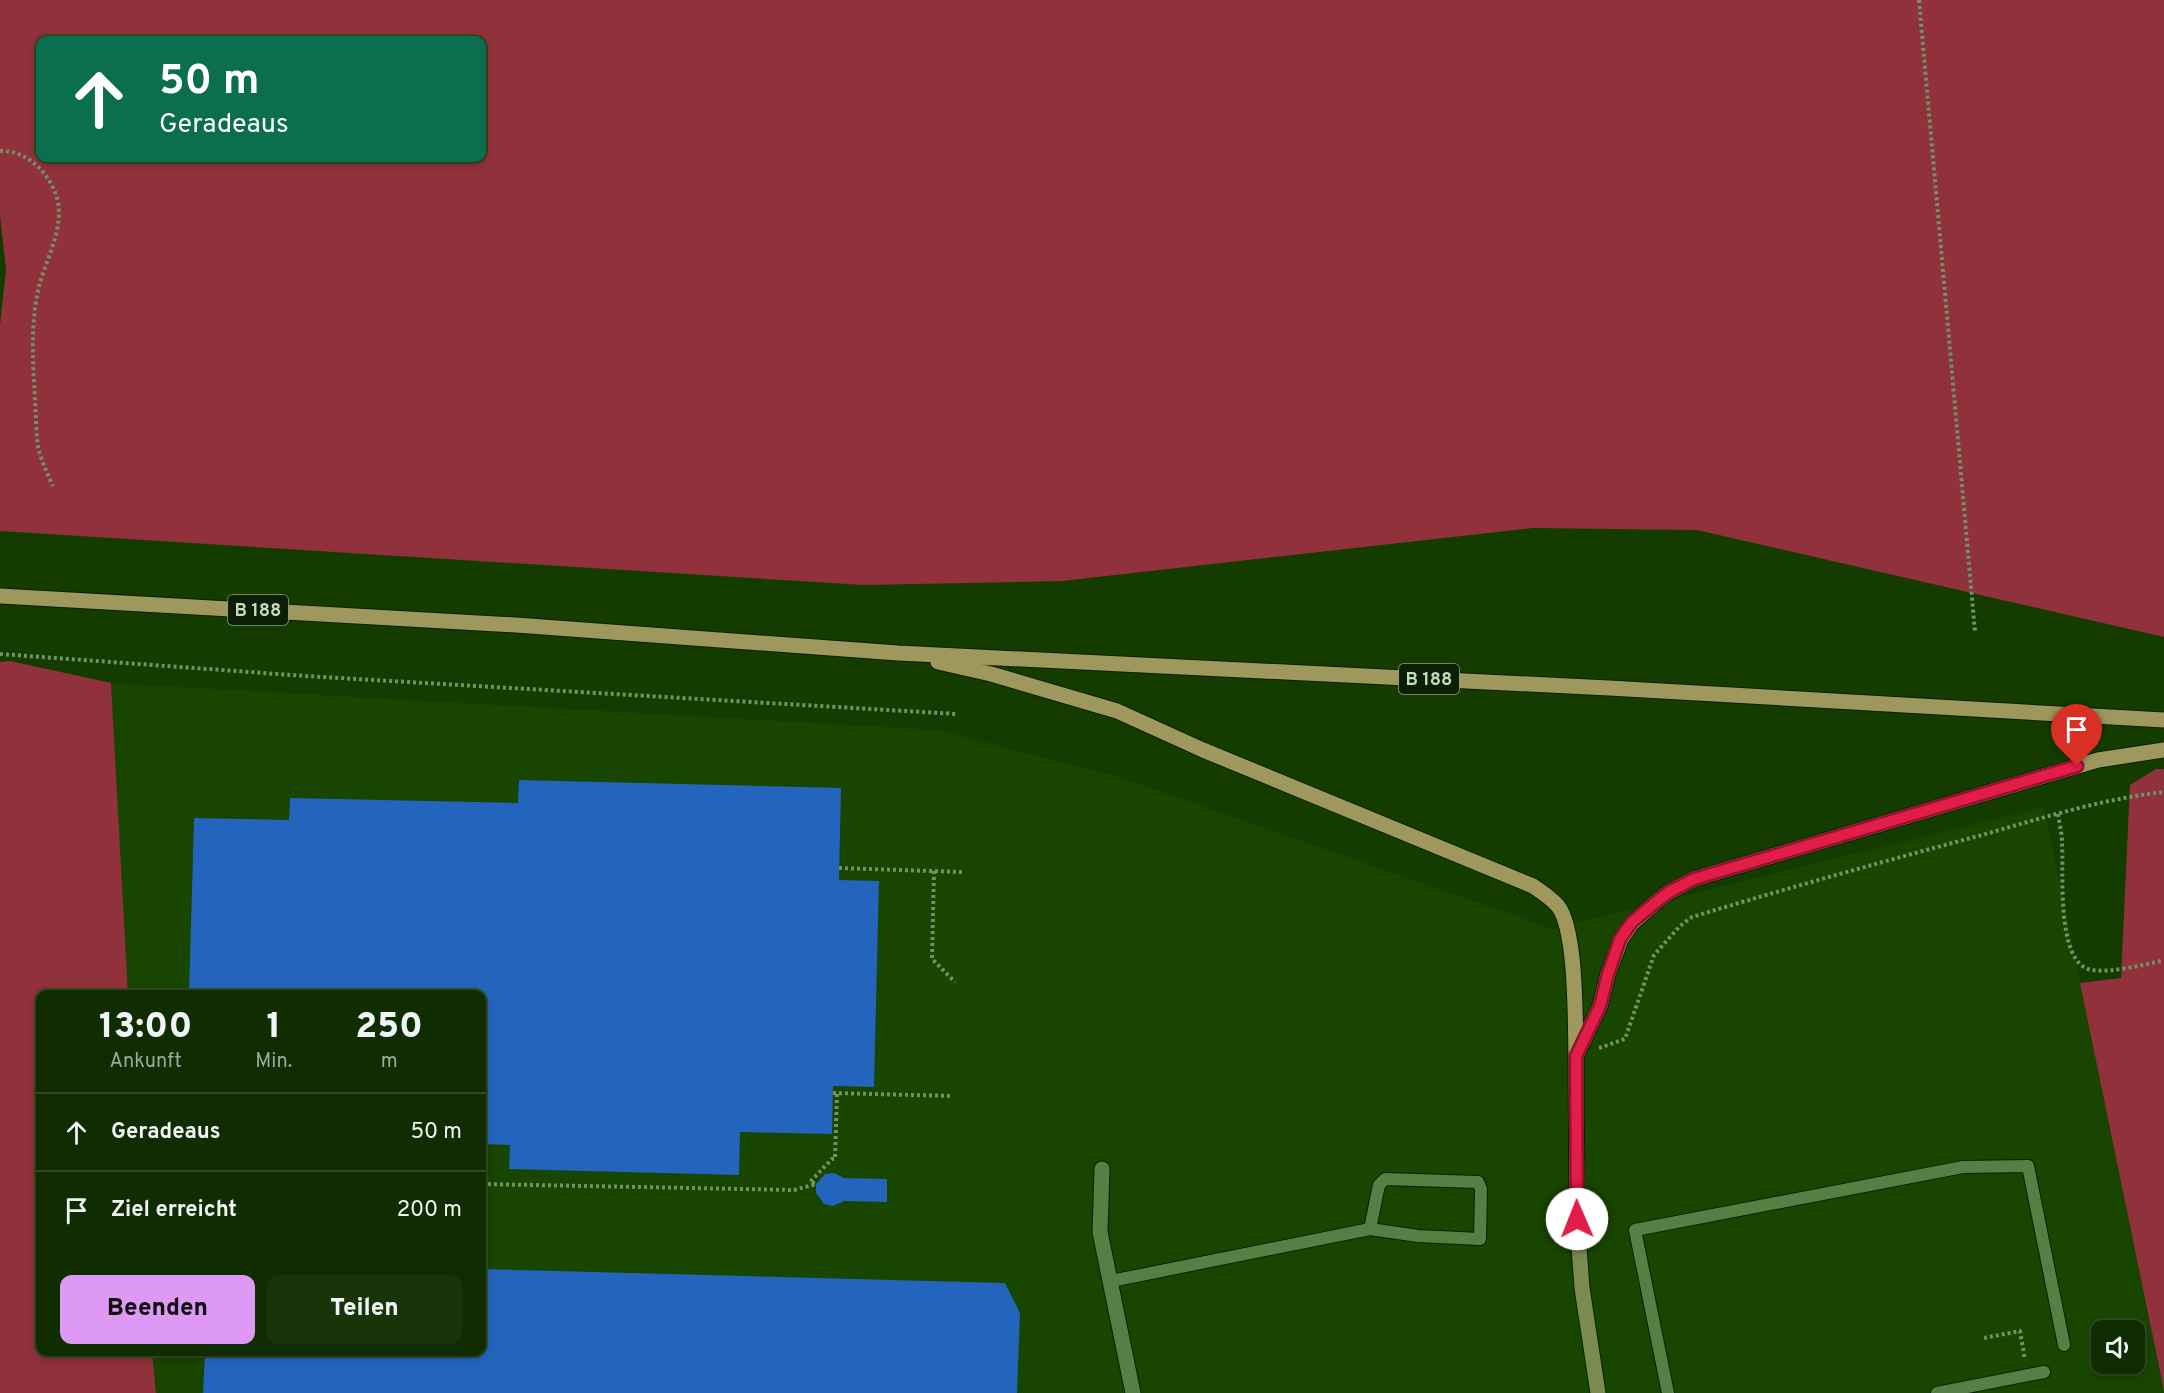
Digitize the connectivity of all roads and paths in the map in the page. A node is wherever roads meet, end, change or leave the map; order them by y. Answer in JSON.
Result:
{"nodes":[{"id":1,"x":1918,"y":0,"type":"edge"},
{"id":2,"x":0,"y":151,"type":"edge"},
{"id":3,"x":53,"y":486,"type":"dead end"},
{"id":4,"x":0,"y":596,"type":"edge"},
{"id":5,"x":1975,"y":632,"type":"dead end"},
{"id":6,"x":898,"y":652,"type":"junction"},
{"id":7,"x":0,"y":654,"type":"edge"},
{"id":8,"x":957,"y":714,"type":"dead end"},
{"id":9,"x":2164,"y":720,"type":"edge"},
{"id":10,"x":2164,"y":750,"type":"edge"},
{"id":11,"x":2164,"y":792,"type":"edge"},
{"id":12,"x":2058,"y":814,"type":"junction"},
{"id":13,"x":839,"y":868,"type":"dead end"},
{"id":14,"x":934,"y":871,"type":"junction"},
{"id":15,"x":962,"y":873,"type":"dead end"},
{"id":16,"x":2161,"y":961,"type":"dead end"},
{"id":17,"x":955,"y":982,"type":"dead end"},
{"id":18,"x":1576,"y":1056,"type":"junction"},
{"id":19,"x":953,"y":1096,"type":"dead end"},
{"id":20,"x":1102,"y":1169,"type":"dead end"},
{"id":21,"x":486,"y":1184,"type":"edge"},
{"id":22,"x":1370,"y":1229,"type":"junction"},
{"id":23,"x":1111,"y":1281,"type":"junction"},
{"id":24,"x":1984,"y":1338,"type":"dead end"},
{"id":25,"x":2064,"y":1345,"type":"dead end"},
{"id":26,"x":2044,"y":1372,"type":"dead end"},
{"id":27,"x":2028,"y":1375,"type":"junction"},
{"id":28,"x":1133,"y":1393,"type":"edge"},
{"id":29,"x":1598,"y":1393,"type":"edge"},
{"id":30,"x":1668,"y":1393,"type":"edge"},
{"id":31,"x":1936,"y":1393,"type":"edge"}],
"edges":[{"from":1,"to":5,"type":"path"},
{"from":2,"to":3,"type":"path"},
{"from":4,"to":6,"type":"main road","number":"B 188"},
{"from":6,"to":9,"type":"main road","number":"B 188"},
{"from":6,"to":18,"type":"main road"},
{"from":7,"to":8,"type":"path"},
{"from":10,"to":18,"type":"main road"},
{"from":11,"to":12,"type":"path"},
{"from":12,"to":16,"type":"path"},
{"from":12,"to":18,"type":"path"},
{"from":13,"to":14,"type":"path"},
{"from":14,"to":15,"type":"path"},
{"from":14,"to":17,"type":"path"},
{"from":18,"to":29,"type":"street"},
{"from":19,"to":21,"type":"path"},
{"from":20,"to":23,"type":"street"},
{"from":22,"to":22,"type":"lane"},
{"from":22,"to":23,"type":"lane"},
{"from":23,"to":28,"type":"street"},
{"from":24,"to":27,"type":"path"},
{"from":25,"to":30,"type":"lane"},
{"from":26,"to":27,"type":"lane"},
{"from":27,"to":31,"type":"lane"}]}
